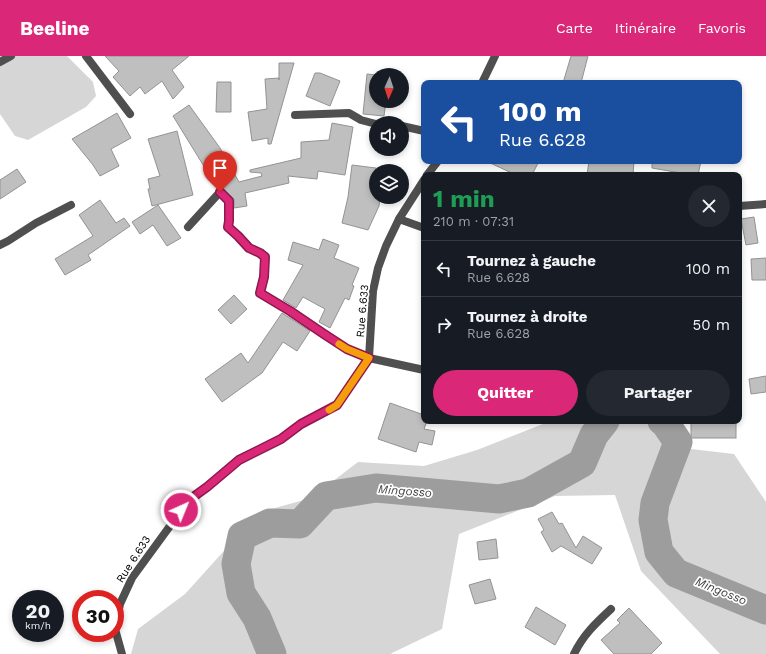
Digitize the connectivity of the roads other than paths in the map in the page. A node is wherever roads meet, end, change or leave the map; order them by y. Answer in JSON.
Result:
{"nodes":[{"id":1,"x":11,"y":56,"type":"edge"},
{"id":2,"x":86,"y":56,"type":"edge"},
{"id":3,"x":495,"y":56,"type":"edge"},
{"id":4,"x":0,"y":62,"type":"edge"},
{"id":5,"x":483,"y":80,"type":"edge"},
{"id":6,"x":130,"y":114,"type":"dead end"},
{"id":7,"x":295,"y":115,"type":"dead end"},
{"id":8,"x":369,"y":122,"type":"edge"},
{"id":9,"x":409,"y":128,"type":"edge"},
{"id":10,"x":421,"y":130,"type":"edge"},
{"id":11,"x":436,"y":164,"type":"edge"},
{"id":12,"x":429,"y":172,"type":"edge"},
{"id":13,"x":421,"y":185,"type":"edge"},
{"id":14,"x":766,"y":204,"type":"edge"},
{"id":15,"x":71,"y":205,"type":"dead end"},
{"id":16,"x":742,"y":206,"type":"edge"},
{"id":17,"x":399,"y":219,"type":"junction"},
{"id":18,"x":188,"y":227,"type":"dead end"},
{"id":19,"x":421,"y":227,"type":"edge"},
{"id":20,"x":0,"y":245,"type":"edge"},
{"id":21,"x":369,"y":358,"type":"junction"},
{"id":22,"x":421,"y":369,"type":"edge"},
{"id":23,"x":611,"y":609,"type":"dead end"},
{"id":24,"x":122,"y":654,"type":"edge"},
{"id":25,"x":574,"y":654,"type":"edge"}],
"edges":[{"from":1,"to":4,"type":"street"},
{"from":2,"to":6,"type":"street"},
{"from":3,"to":5,"type":"street"},
{"from":7,"to":8,"type":"street"},
{"from":9,"to":10,"type":"street"},
{"from":11,"to":12,"type":"street"},
{"from":13,"to":17,"type":"street","name":"Rue 6.633"},
{"from":14,"to":16,"type":"street"},
{"from":15,"to":20,"type":"street"},
{"from":17,"to":19,"type":"street"},
{"from":17,"to":21,"type":"street","name":"Rue 6.633"},
{"from":18,"to":21,"type":"street"},
{"from":21,"to":22,"type":"street"},
{"from":21,"to":24,"type":"street","name":"Rue 6.633"},
{"from":23,"to":25,"type":"street"}]}
